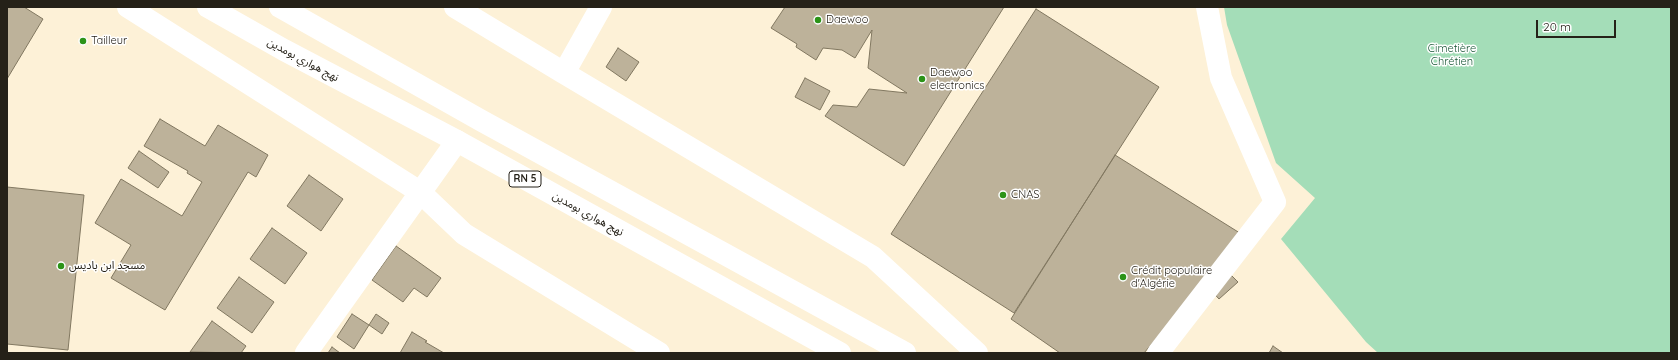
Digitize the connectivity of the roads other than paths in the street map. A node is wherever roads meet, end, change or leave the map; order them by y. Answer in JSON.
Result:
{"nodes":[{"id":1,"x":128,"y":7,"type":"edge"},
{"id":2,"x":208,"y":7,"type":"edge"},
{"id":3,"x":280,"y":7,"type":"edge"},
{"id":4,"x":455,"y":7,"type":"edge"},
{"id":5,"x":601,"y":7,"type":"edge"},
{"id":6,"x":1207,"y":7,"type":"edge"},
{"id":7,"x":564,"y":73,"type":"junction"},
{"id":8,"x":457,"y":142,"type":"junction"},
{"id":9,"x":420,"y":192,"type":"junction"},
{"id":10,"x":306,"y":353,"type":"edge"},
{"id":11,"x":659,"y":353,"type":"edge"},
{"id":12,"x":840,"y":353,"type":"edge"},
{"id":13,"x":905,"y":353,"type":"edge"},
{"id":14,"x":977,"y":353,"type":"edge"},
{"id":15,"x":1158,"y":353,"type":"edge"}],
"edges":[{"from":1,"to":9,"type":"street"},
{"from":2,"to":8,"type":"street","name":"نهج هواري بومدين","number":"RN 5"},
{"from":3,"to":13,"type":"street","number":"RN 5"},
{"from":4,"to":7,"type":"street"},
{"from":5,"to":7,"type":"street"},
{"from":6,"to":15,"type":"street"},
{"from":7,"to":14,"type":"street"},
{"from":8,"to":9,"type":"street"},
{"from":8,"to":12,"type":"street","name":"نهج هواري بومدين","number":"RN 5"},
{"from":9,"to":10,"type":"street"},
{"from":9,"to":11,"type":"street"}]}
